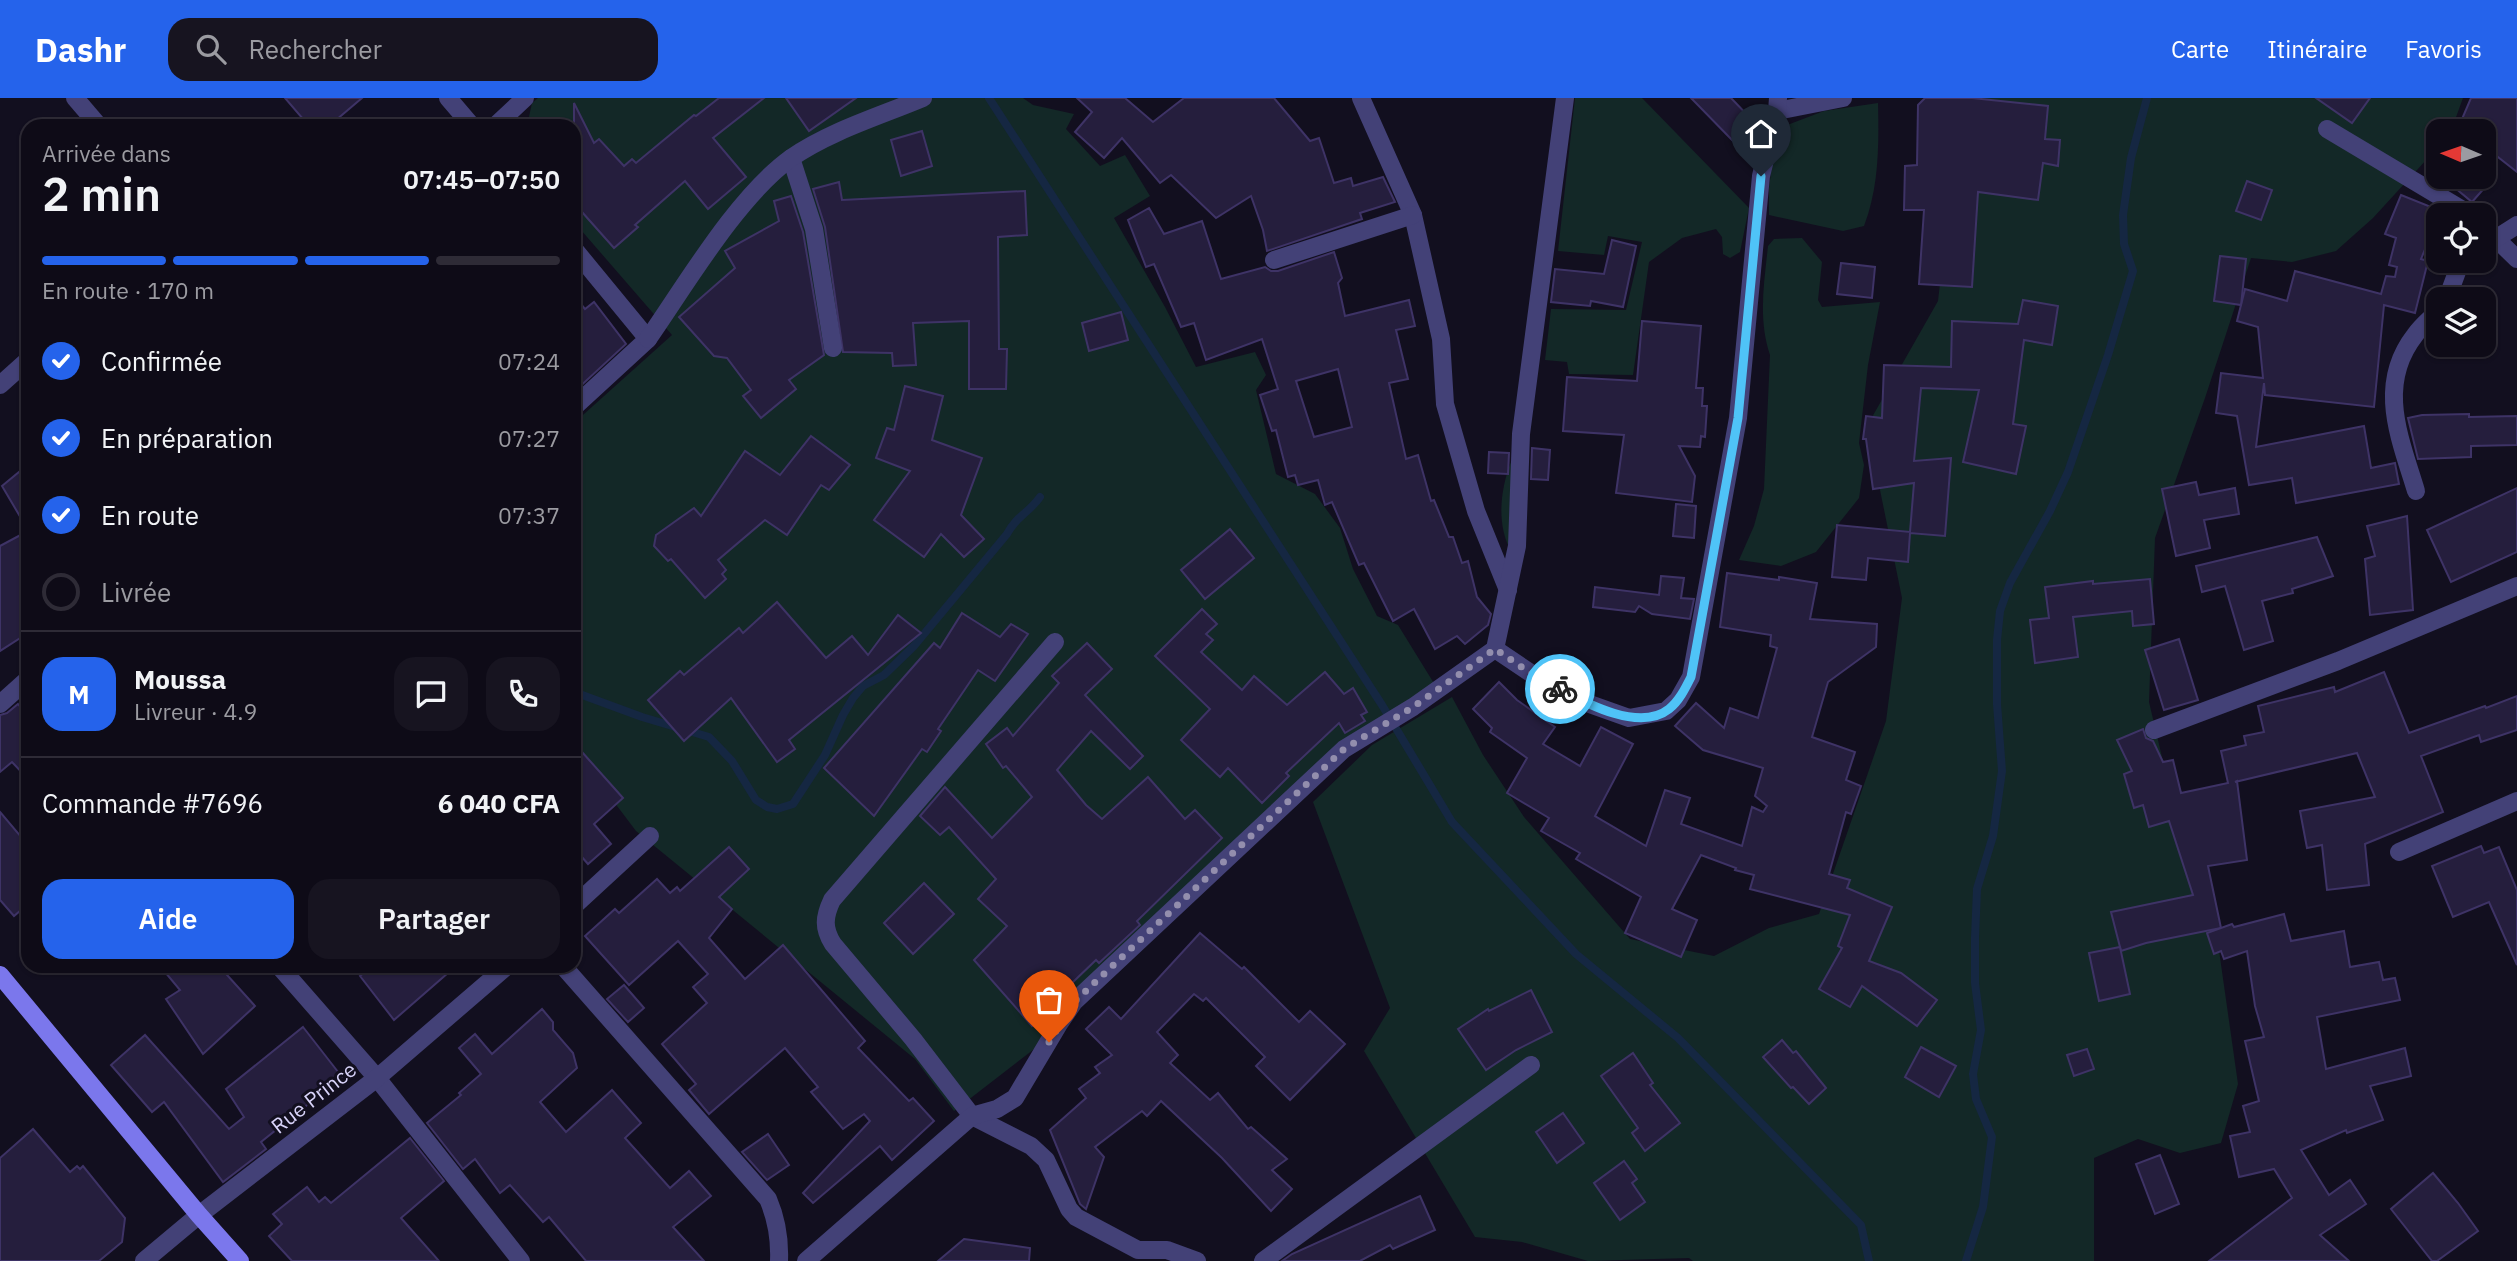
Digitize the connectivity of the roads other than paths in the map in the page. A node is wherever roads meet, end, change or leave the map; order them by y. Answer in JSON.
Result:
{"nodes":[{"id":1,"x":75,"y":98,"type":"edge"},
{"id":2,"x":448,"y":98,"type":"edge"},
{"id":3,"x":525,"y":98,"type":"edge"},
{"id":4,"x":923,"y":98,"type":"edge"},
{"id":5,"x":1361,"y":98,"type":"edge"},
{"id":6,"x":1565,"y":98,"type":"edge"},
{"id":7,"x":1843,"y":98,"type":"edge"},
{"id":8,"x":1778,"y":104,"type":"edge"},
{"id":9,"x":93,"y":119,"type":"edge"},
{"id":10,"x":466,"y":119,"type":"edge"},
{"id":11,"x":502,"y":119,"type":"edge"},
{"id":12,"x":2327,"y":129,"type":"dead end"},
{"id":13,"x":791,"y":158,"type":"junction"},
{"id":14,"x":2451,"y":203,"type":"edge"},
{"id":15,"x":1413,"y":215,"type":"junction"},
{"id":16,"x":2517,"y":225,"type":"edge"},
{"id":17,"x":2496,"y":230,"type":"edge"},
{"id":18,"x":2496,"y":239,"type":"edge"},
{"id":19,"x":581,"y":258,"type":"edge"},
{"id":20,"x":2517,"y":259,"type":"edge"},
{"id":21,"x":1274,"y":260,"type":"dead end"},
{"id":22,"x":2426,"y":323,"type":"edge"},
{"id":23,"x":648,"y":339,"type":"junction"},
{"id":24,"x":833,"y":348,"type":"dead end"},
{"id":25,"x":21,"y":366,"type":"edge"},
{"id":26,"x":0,"y":385,"type":"edge"},
{"id":27,"x":581,"y":401,"type":"edge"},
{"id":28,"x":2416,"y":491,"type":"dead end"},
{"id":29,"x":2517,"y":586,"type":"edge"},
{"id":30,"x":1508,"y":590,"type":"junction"},
{"id":31,"x":1055,"y":642,"type":"dead end"},
{"id":32,"x":1495,"y":649,"type":"junction"},
{"id":33,"x":21,"y":693,"type":"edge"},
{"id":34,"x":0,"y":704,"type":"edge"},
{"id":35,"x":2154,"y":730,"type":"dead end"},
{"id":36,"x":2517,"y":801,"type":"edge"},
{"id":37,"x":649,"y":836,"type":"dead end"},
{"id":38,"x":2399,"y":852,"type":"dead end"},
{"id":39,"x":581,"y":899,"type":"edge"},
{"id":40,"x":285,"y":973,"type":"edge"},
{"id":41,"x":499,"y":973,"type":"edge"},
{"id":42,"x":569,"y":973,"type":"edge"},
{"id":43,"x":0,"y":975,"type":"edge"},
{"id":44,"x":1531,"y":1065,"type":"dead end"},
{"id":45,"x":377,"y":1078,"type":"junction"},
{"id":46,"x":972,"y":1116,"type":"junction"},
{"id":47,"x":199,"y":1215,"type":"junction"},
{"id":48,"x":144,"y":1261,"type":"edge"},
{"id":49,"x":240,"y":1261,"type":"edge"},
{"id":50,"x":521,"y":1261,"type":"edge"},
{"id":51,"x":779,"y":1261,"type":"edge"},
{"id":52,"x":806,"y":1261,"type":"edge"},
{"id":53,"x":1197,"y":1261,"type":"edge"},
{"id":54,"x":1263,"y":1261,"type":"edge"}],
"edges":[{"from":1,"to":9,"type":"street"},
{"from":2,"to":10,"type":"street"},
{"from":3,"to":11,"type":"street"},
{"from":4,"to":13,"type":"street"},
{"from":5,"to":15,"type":"street"},
{"from":6,"to":30,"type":"street"},
{"from":7,"to":8,"type":"street"},
{"from":8,"to":32,"type":"street"},
{"from":12,"to":14,"type":"street"},
{"from":13,"to":23,"type":"street"},
{"from":13,"to":24,"type":"street"},
{"from":15,"to":21,"type":"street"},
{"from":15,"to":30,"type":"street"},
{"from":16,"to":17,"type":"street"},
{"from":18,"to":20,"type":"street"},
{"from":19,"to":23,"type":"street"},
{"from":22,"to":28,"type":"street"},
{"from":23,"to":27,"type":"street"},
{"from":25,"to":26,"type":"street"},
{"from":29,"to":35,"type":"street"},
{"from":30,"to":32,"type":"street"},
{"from":31,"to":46,"type":"street"},
{"from":32,"to":46,"type":"street"},
{"from":33,"to":34,"type":"street"},
{"from":36,"to":38,"type":"street"},
{"from":37,"to":39,"type":"street"},
{"from":40,"to":45,"type":"street"},
{"from":41,"to":45,"type":"street","name":"Rue Prince"},
{"from":42,"to":51,"type":"street"},
{"from":43,"to":47,"type":"street"},
{"from":44,"to":54,"type":"street"},
{"from":45,"to":47,"type":"street","name":"Rue Prince"},
{"from":45,"to":50,"type":"street"},
{"from":46,"to":52,"type":"street"},
{"from":46,"to":53,"type":"street"},
{"from":47,"to":48,"type":"street","name":"Rue Prince"},
{"from":47,"to":49,"type":"street"}]}
